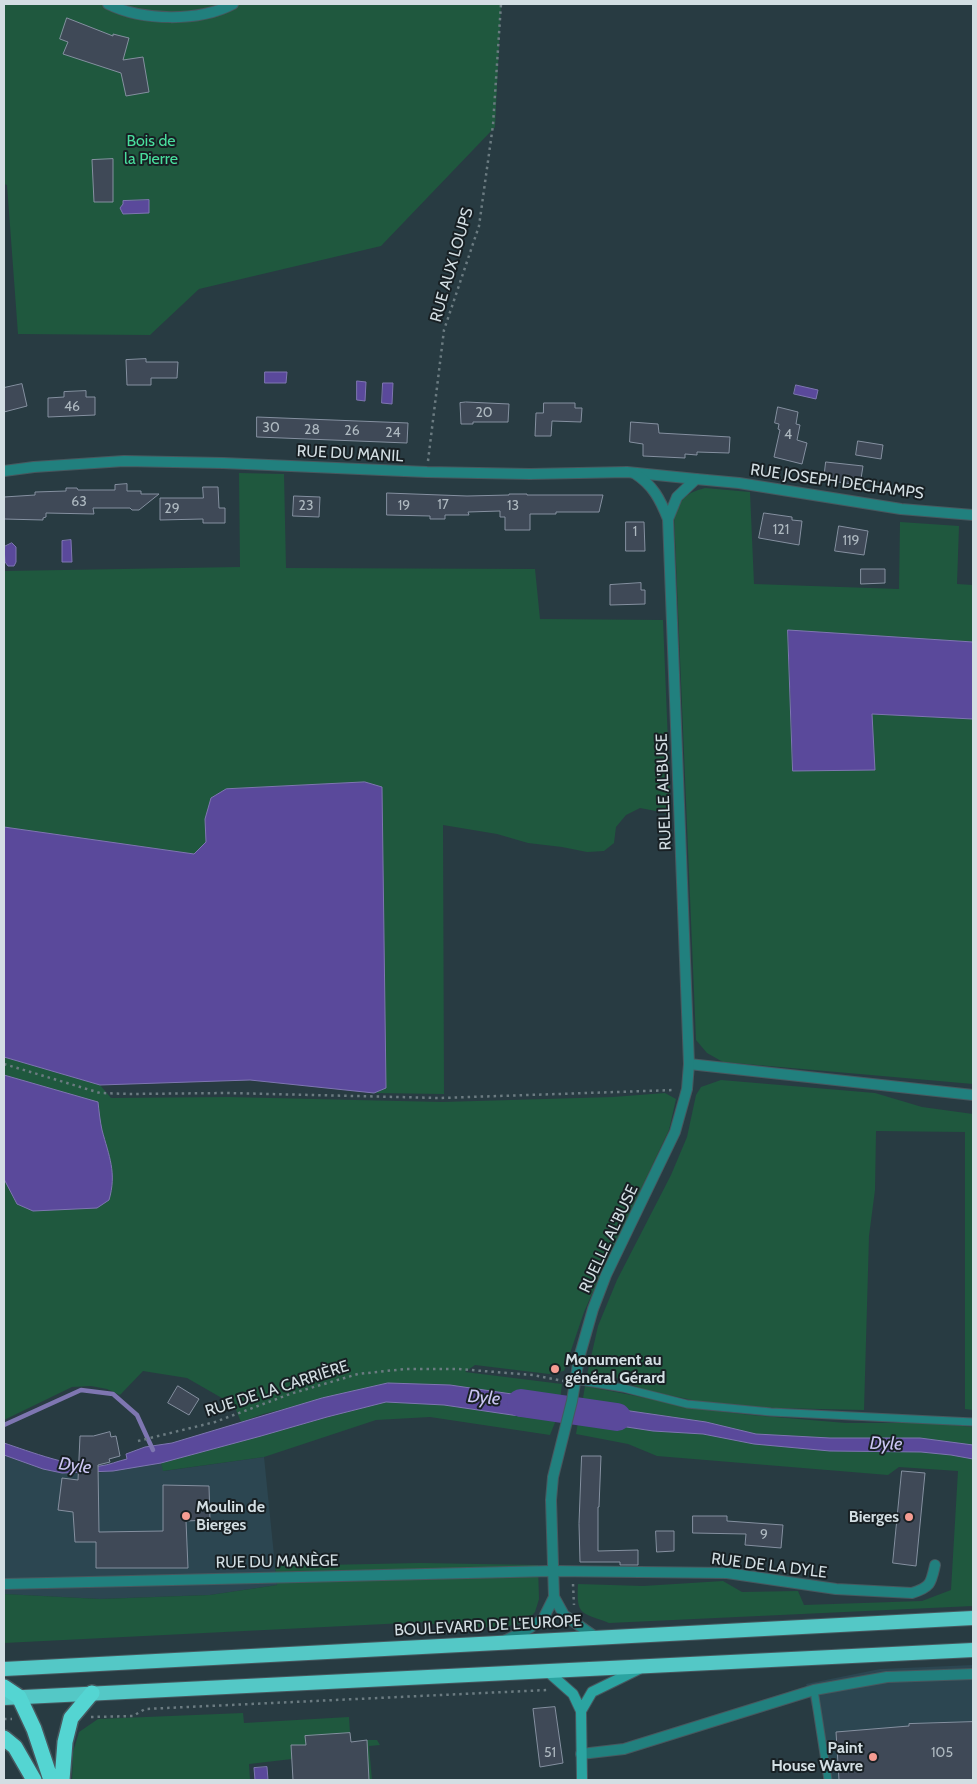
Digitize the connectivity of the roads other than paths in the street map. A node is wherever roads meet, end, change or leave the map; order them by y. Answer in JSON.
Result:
{"nodes":[{"id":1,"x":108,"y":4,"type":"edge"},
{"id":2,"x":232,"y":4,"type":"edge"},
{"id":3,"x":4,"y":471,"type":"edge"},
{"id":4,"x":634,"y":473,"type":"junction"},
{"id":5,"x":696,"y":479,"type":"junction"},
{"id":6,"x":973,"y":515,"type":"edge"},
{"id":7,"x":668,"y":519,"type":"junction"},
{"id":8,"x":689,"y":1064,"type":"junction"},
{"id":9,"x":973,"y":1095,"type":"edge"},
{"id":10,"x":575,"y":1380,"type":"junction"},
{"id":11,"x":973,"y":1422,"type":"edge"},
{"id":12,"x":935,"y":1566,"type":"dead end"},
{"id":13,"x":552,"y":1571,"type":"junction"},
{"id":14,"x":4,"y":1584,"type":"edge"},
{"id":15,"x":554,"y":1597,"type":"junction"},
{"id":16,"x":973,"y":1618,"type":"edge"},
{"id":17,"x":597,"y":1638,"type":"junction"},
{"id":18,"x":498,"y":1644,"type":"junction"},
{"id":19,"x":973,"y":1650,"type":"edge"},
{"id":20,"x":644,"y":1666,"type":"junction"},
{"id":21,"x":4,"y":1669,"type":"edge"},
{"id":22,"x":547,"y":1671,"type":"junction"},
{"id":23,"x":973,"y":1674,"type":"edge"},
{"id":24,"x":4,"y":1687,"type":"edge"},
{"id":25,"x":814,"y":1690,"type":"junction"},
{"id":26,"x":92,"y":1693,"type":"junction"},
{"id":27,"x":20,"y":1697,"type":"junction"},
{"id":28,"x":4,"y":1698,"type":"edge"},
{"id":29,"x":580,"y":1711,"type":"junction"},
{"id":30,"x":4,"y":1738,"type":"edge"},
{"id":31,"x":581,"y":1754,"type":"junction"},
{"id":32,"x":34,"y":1780,"type":"edge"},
{"id":33,"x":51,"y":1780,"type":"edge"},
{"id":34,"x":62,"y":1780,"type":"edge"},
{"id":35,"x":582,"y":1780,"type":"edge"},
{"id":36,"x":828,"y":1780,"type":"edge"}],
"edges":[{"from":1,"to":2,"type":"street"},
{"from":3,"to":4,"type":"street","name":"RUE DU MANIL"},
{"from":4,"to":5,"type":"street","name":"RUE DU MANIL"},
{"from":4,"to":7,"type":"street","name":"RUELLE AL'BUSE"},
{"from":5,"to":6,"type":"street","name":"RUE JOSEPH DECHAMPS"},
{"from":5,"to":7,"type":"street","name":"RUELLE AL'BUSE"},
{"from":7,"to":8,"type":"street","name":"RUELLE AL'BUSE"},
{"from":8,"to":9,"type":"street"},
{"from":8,"to":10,"type":"street","name":"RUELLE AL'BUSE"},
{"from":10,"to":11,"type":"lane"},
{"from":10,"to":13,"type":"street","name":"RUELLE AL'BUSE"},
{"from":12,"to":13,"type":"street","name":"RUE DE LA DYLE"},
{"from":13,"to":14,"type":"street","name":"RUE DU MANÈGE"},
{"from":13,"to":15,"type":"street","name":"RUELLE AL'BUSE"},
{"from":15,"to":17,"type":"street"},
{"from":15,"to":18,"type":"street"},
{"from":16,"to":17,"type":"highway","name":"BOULEVARD DE L'EUROPE"},
{"from":17,"to":18,"type":"highway","name":"BOULEVARD DE L'EUROPE"},
{"from":18,"to":21,"type":"highway","name":"BOULEVARD DE L'EUROPE"},
{"from":19,"to":20,"type":"highway"},
{"from":20,"to":22,"type":"highway"},
{"from":20,"to":29,"type":"main road"},
{"from":22,"to":26,"type":"highway"},
{"from":22,"to":29,"type":"main road"},
{"from":23,"to":25,"type":"street"},
{"from":24,"to":27,"type":"highway"},
{"from":25,"to":31,"type":"street"},
{"from":25,"to":36,"type":"lane"},
{"from":26,"to":27,"type":"highway"},
{"from":26,"to":34,"type":"highway"},
{"from":27,"to":28,"type":"highway"},
{"from":27,"to":33,"type":"highway"},
{"from":29,"to":31,"type":"main road"},
{"from":30,"to":32,"type":"highway"},
{"from":31,"to":35,"type":"main road"}]}
